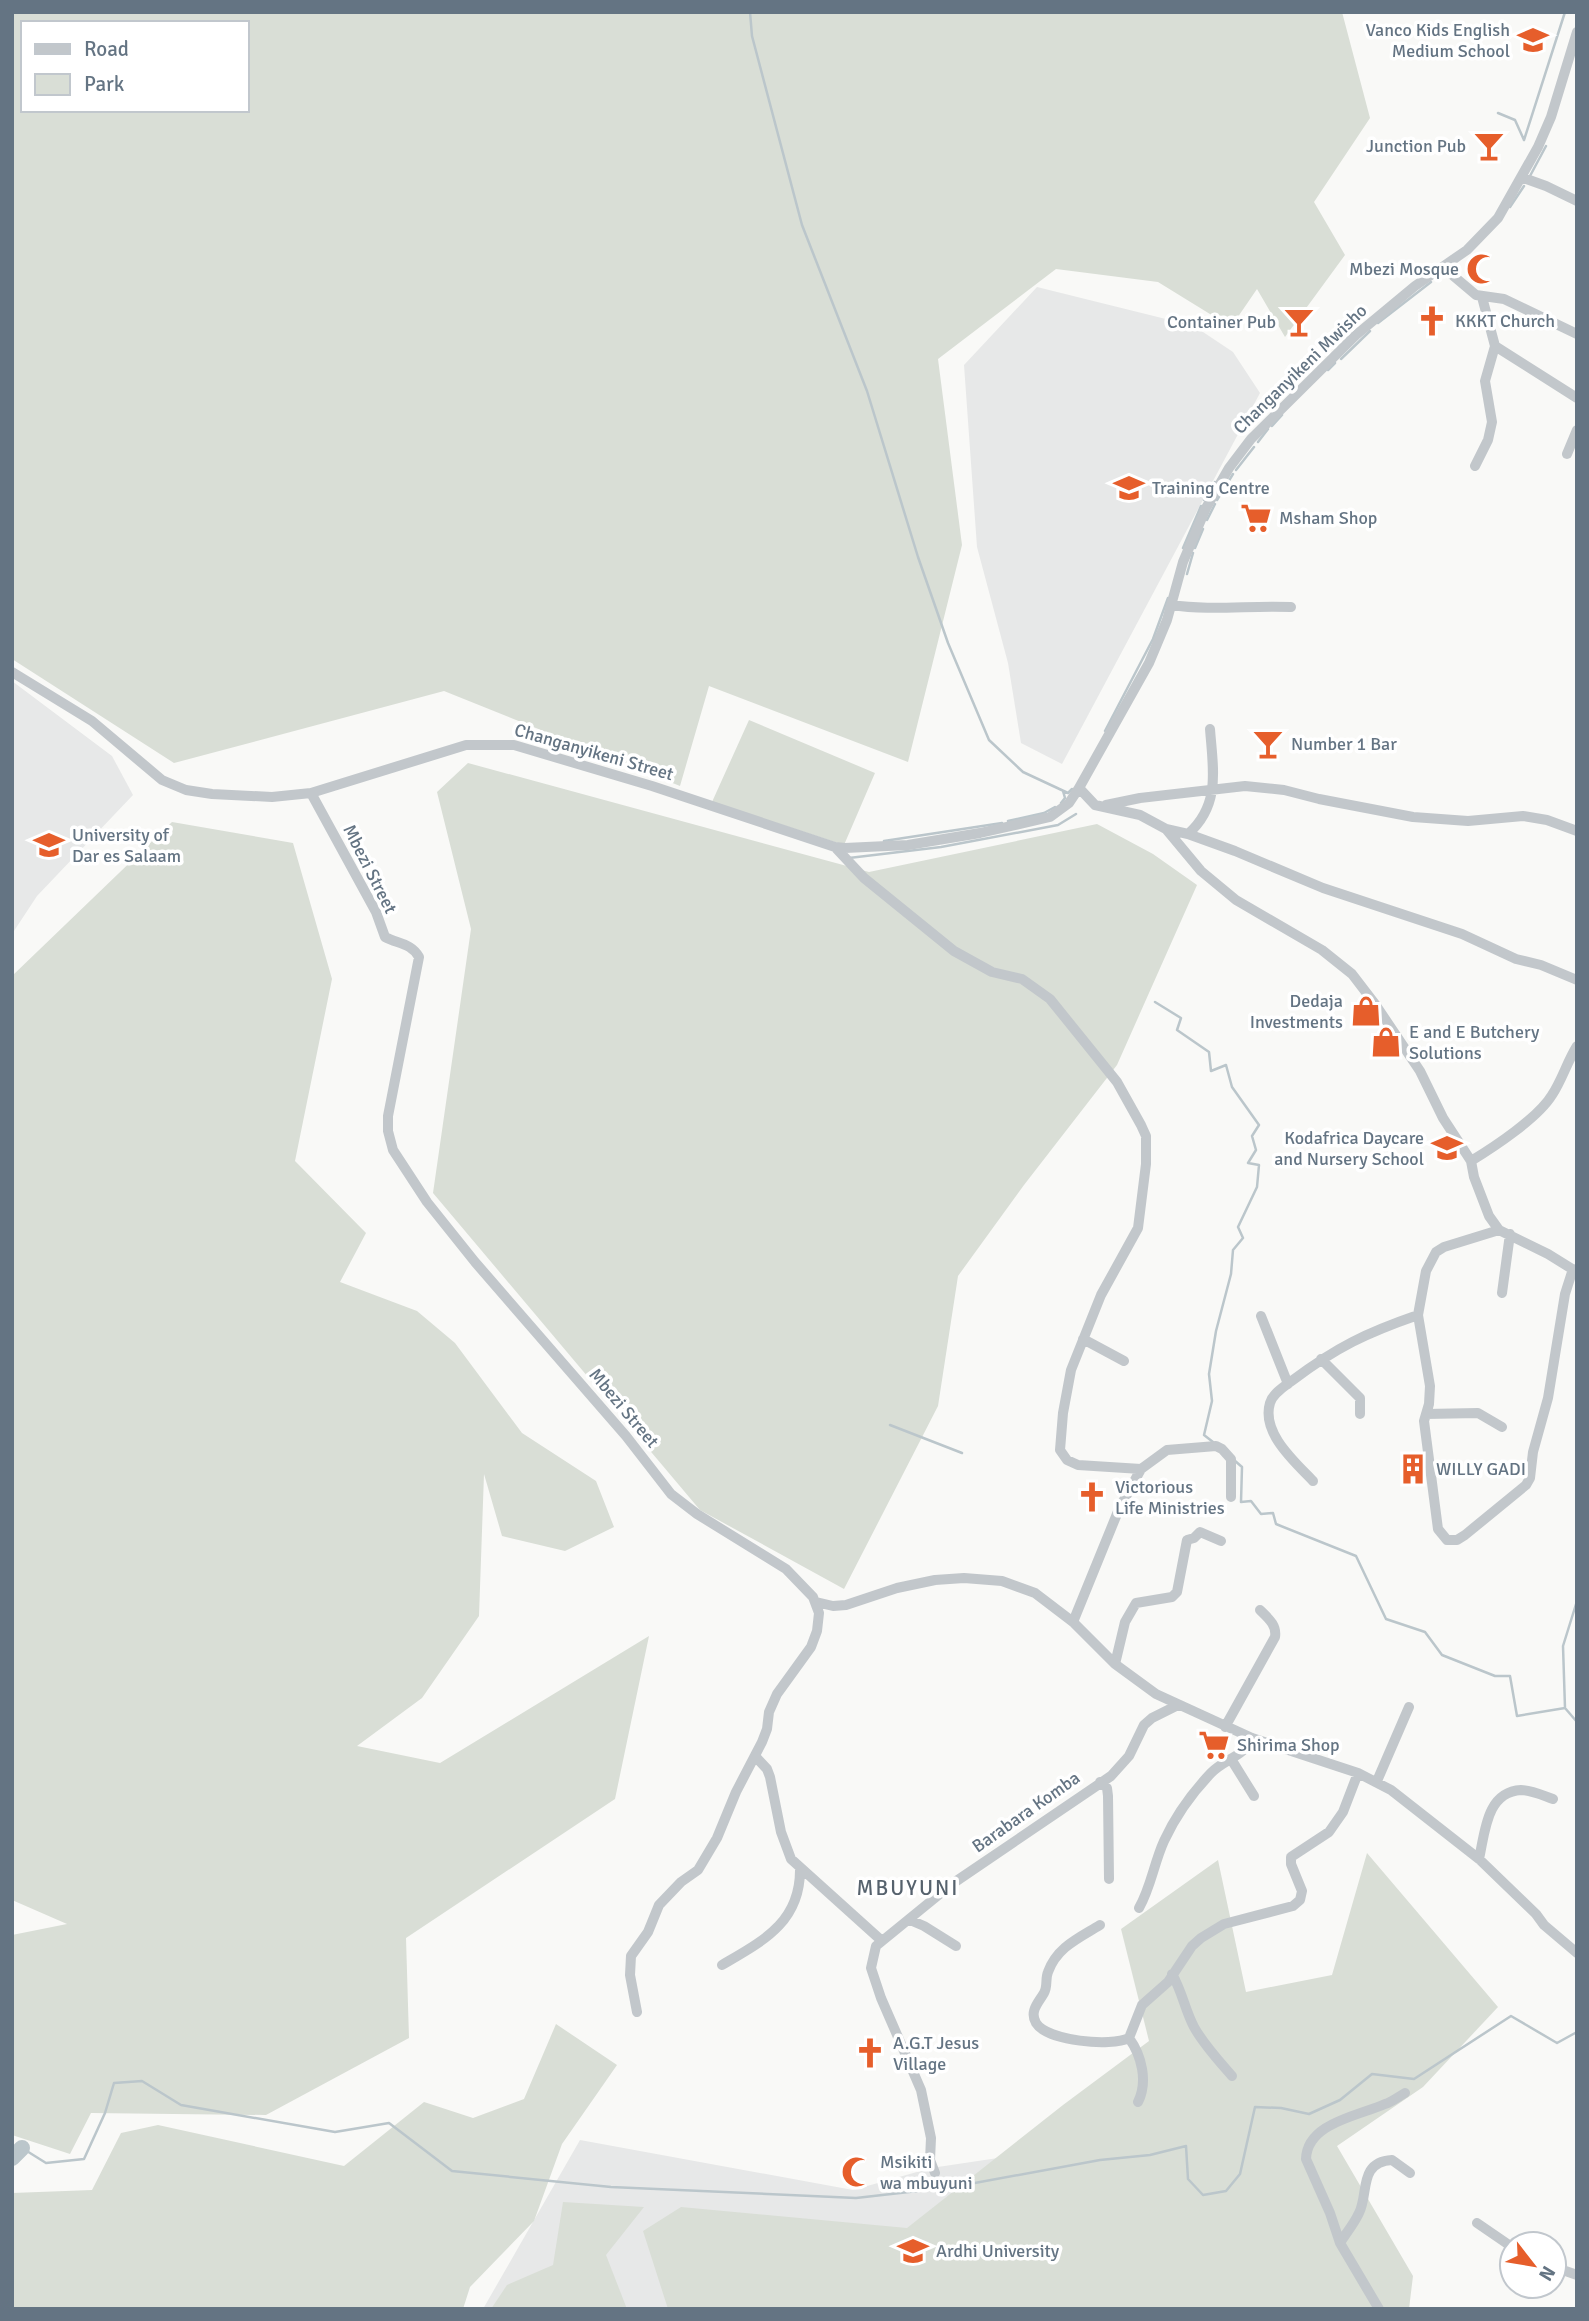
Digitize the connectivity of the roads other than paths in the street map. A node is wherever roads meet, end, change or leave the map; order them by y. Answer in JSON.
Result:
{"nodes":[{"id":1,"x":1577,"y":33,"type":"edge"},
{"id":2,"x":1521,"y":177,"type":"junction"},
{"id":3,"x":1577,"y":201,"type":"edge"},
{"id":4,"x":1444,"y":268,"type":"junction"},
{"id":5,"x":1482,"y":297,"type":"junction"},
{"id":6,"x":1577,"y":334,"type":"edge"},
{"id":7,"x":1494,"y":346,"type":"junction"},
{"id":8,"x":1577,"y":398,"type":"edge"},
{"id":9,"x":1577,"y":430,"type":"edge"},
{"id":10,"x":1567,"y":454,"type":"dead end"},
{"id":11,"x":1475,"y":466,"type":"dead end"},
{"id":12,"x":1171,"y":605,"type":"junction"},
{"id":13,"x":1291,"y":607,"type":"dead end"},
{"id":14,"x":12,"y":673,"type":"edge"},
{"id":15,"x":1210,"y":729,"type":"dead end"},
{"id":16,"x":1079,"y":788,"type":"junction"},
{"id":17,"x":1213,"y":789,"type":"junction"},
{"id":18,"x":311,"y":793,"type":"junction"},
{"id":19,"x":1069,"y":803,"type":"joint"},
{"id":20,"x":1100,"y":807,"type":"junction"},
{"id":21,"x":1166,"y":829,"type":"junction"},
{"id":22,"x":1577,"y":831,"type":"edge"},
{"id":23,"x":1188,"y":834,"type":"junction"},
{"id":24,"x":835,"y":847,"type":"junction"},
{"id":25,"x":1577,"y":980,"type":"edge"},
{"id":26,"x":1577,"y":1046,"type":"edge"},
{"id":27,"x":1471,"y":1161,"type":"junction"},
{"id":28,"x":1504,"y":1232,"type":"junction"},
{"id":29,"x":1575,"y":1270,"type":"edge"},
{"id":30,"x":1502,"y":1293,"type":"dead end"},
{"id":31,"x":1418,"y":1315,"type":"junction"},
{"id":32,"x":1261,"y":1316,"type":"dead end"},
{"id":33,"x":1083,"y":1339,"type":"junction"},
{"id":34,"x":1321,"y":1359,"type":"junction"},
{"id":35,"x":1124,"y":1361,"type":"dead end"},
{"id":36,"x":1288,"y":1384,"type":"junction"},
{"id":37,"x":1360,"y":1414,"type":"dead end"},
{"id":38,"x":1426,"y":1414,"type":"junction"},
{"id":39,"x":1502,"y":1427,"type":"dead end"},
{"id":40,"x":1141,"y":1469,"type":"junction"},
{"id":41,"x":1313,"y":1481,"type":"dead end"},
{"id":42,"x":1231,"y":1497,"type":"dead end"},
{"id":43,"x":1221,"y":1541,"type":"dead end"},
{"id":44,"x":816,"y":1602,"type":"junction"},
{"id":45,"x":1259,"y":1610,"type":"dead end"},
{"id":46,"x":1073,"y":1622,"type":"junction"},
{"id":47,"x":1115,"y":1664,"type":"junction"},
{"id":48,"x":1178,"y":1704,"type":"junction"},
{"id":49,"x":1409,"y":1707,"type":"dead end"},
{"id":50,"x":1225,"y":1727,"type":"junction"},
{"id":51,"x":1252,"y":1738,"type":"junction"},
{"id":52,"x":755,"y":1756,"type":"junction"},
{"id":53,"x":1231,"y":1759,"type":"junction"},
{"id":54,"x":1359,"y":1773,"type":"junction"},
{"id":55,"x":1377,"y":1781,"type":"junction"},
{"id":56,"x":1100,"y":1782,"type":"junction"},
{"id":57,"x":1254,"y":1796,"type":"dead end"},
{"id":58,"x":1553,"y":1799,"type":"dead end"},
{"id":59,"x":1479,"y":1859,"type":"junction"},
{"id":60,"x":800,"y":1868,"type":"junction"},
{"id":61,"x":1109,"y":1879,"type":"dead end"},
{"id":62,"x":1139,"y":1908,"type":"dead end"},
{"id":63,"x":910,"y":1920,"type":"junction"},
{"id":64,"x":1100,"y":1925,"type":"dead end"},
{"id":65,"x":882,"y":1941,"type":"junction"},
{"id":66,"x":956,"y":1946,"type":"dead end"},
{"id":67,"x":1577,"y":1953,"type":"edge"},
{"id":68,"x":722,"y":1965,"type":"dead end"},
{"id":69,"x":1172,"y":1975,"type":"junction"},
{"id":70,"x":637,"y":2012,"type":"dead end"},
{"id":71,"x":1129,"y":2038,"type":"junction"},
{"id":72,"x":1233,"y":2076,"type":"dead end"},
{"id":73,"x":1405,"y":2093,"type":"dead end"},
{"id":74,"x":1138,"y":2102,"type":"dead end"},
{"id":75,"x":934,"y":2173,"type":"dead end"},
{"id":76,"x":1410,"y":2173,"type":"dead end"},
{"id":77,"x":1477,"y":2223,"type":"dead end"},
{"id":78,"x":1498,"y":2237,"type":"edge"},
{"id":79,"x":1340,"y":2243,"type":"junction"},
{"id":80,"x":1379,"y":2309,"type":"edge"}],
"edges":[{"from":1,"to":2,"type":"street","name":"Changanyikeni Mwisho"},
{"from":2,"to":3,"type":"street"},
{"from":2,"to":4,"type":"street","name":"Changanyikeni Mwisho"},
{"from":4,"to":5,"type":"street"},
{"from":4,"to":12,"type":"street","name":"Changanyikeni Mwisho"},
{"from":5,"to":6,"type":"street"},
{"from":5,"to":7,"type":"street"},
{"from":7,"to":8,"type":"street"},
{"from":7,"to":11,"type":"street"},
{"from":9,"to":10,"type":"street"},
{"from":12,"to":13,"type":"street"},
{"from":12,"to":16,"type":"street","name":"Changanyikeni Mwisho"},
{"from":14,"to":18,"type":"street","name":"Changanyikeni Street"},
{"from":15,"to":17,"type":"street"},
{"from":16,"to":19,"type":"street","name":"Changanyikeni Mwisho"},
{"from":16,"to":20,"type":"street"},
{"from":17,"to":20,"type":"street"},
{"from":17,"to":22,"type":"street"},
{"from":17,"to":23,"type":"street"},
{"from":18,"to":24,"type":"street","name":"Changanyikeni Street"},
{"from":18,"to":44,"type":"street","name":"Mbezi Street"},
{"from":19,"to":24,"type":"street","name":"Changanyikeni Street"},
{"from":20,"to":21,"type":"street"},
{"from":21,"to":23,"type":"street"},
{"from":21,"to":27,"type":"street"},
{"from":23,"to":25,"type":"street"},
{"from":24,"to":33,"type":"street"},
{"from":26,"to":27,"type":"street"},
{"from":27,"to":28,"type":"street"},
{"from":28,"to":29,"type":"street"},
{"from":28,"to":30,"type":"street"},
{"from":28,"to":31,"type":"street"},
{"from":29,"to":38,"type":"street"},
{"from":31,"to":34,"type":"street"},
{"from":31,"to":38,"type":"street"},
{"from":32,"to":36,"type":"street"},
{"from":33,"to":35,"type":"street"},
{"from":33,"to":40,"type":"street"},
{"from":34,"to":36,"type":"street"},
{"from":34,"to":37,"type":"street"},
{"from":36,"to":41,"type":"street"},
{"from":38,"to":39,"type":"street"},
{"from":40,"to":42,"type":"street"},
{"from":40,"to":46,"type":"street"},
{"from":43,"to":47,"type":"street"},
{"from":44,"to":46,"type":"street"},
{"from":44,"to":52,"type":"street"},
{"from":45,"to":50,"type":"street"},
{"from":46,"to":47,"type":"street"},
{"from":47,"to":48,"type":"street"},
{"from":48,"to":50,"type":"street"},
{"from":48,"to":56,"type":"street","name":"Barabara Komba"},
{"from":49,"to":55,"type":"street"},
{"from":50,"to":51,"type":"street"},
{"from":51,"to":53,"type":"street"},
{"from":51,"to":54,"type":"street"},
{"from":52,"to":60,"type":"street"},
{"from":52,"to":70,"type":"street"},
{"from":53,"to":57,"type":"street"},
{"from":53,"to":62,"type":"street"},
{"from":54,"to":55,"type":"street"},
{"from":54,"to":69,"type":"street"},
{"from":55,"to":59,"type":"street"},
{"from":56,"to":61,"type":"street"},
{"from":56,"to":63,"type":"street","name":"Barabara Komba"},
{"from":58,"to":59,"type":"street"},
{"from":59,"to":67,"type":"street"},
{"from":60,"to":65,"type":"street"},
{"from":60,"to":68,"type":"street"},
{"from":63,"to":65,"type":"street","name":"Barabara Komba"},
{"from":63,"to":66,"type":"street"},
{"from":64,"to":71,"type":"street"},
{"from":65,"to":75,"type":"street"},
{"from":69,"to":71,"type":"street"},
{"from":69,"to":72,"type":"street"},
{"from":71,"to":74,"type":"street"},
{"from":73,"to":79,"type":"street"},
{"from":76,"to":79,"type":"street"},
{"from":77,"to":78,"type":"street"},
{"from":79,"to":80,"type":"street"}]}
